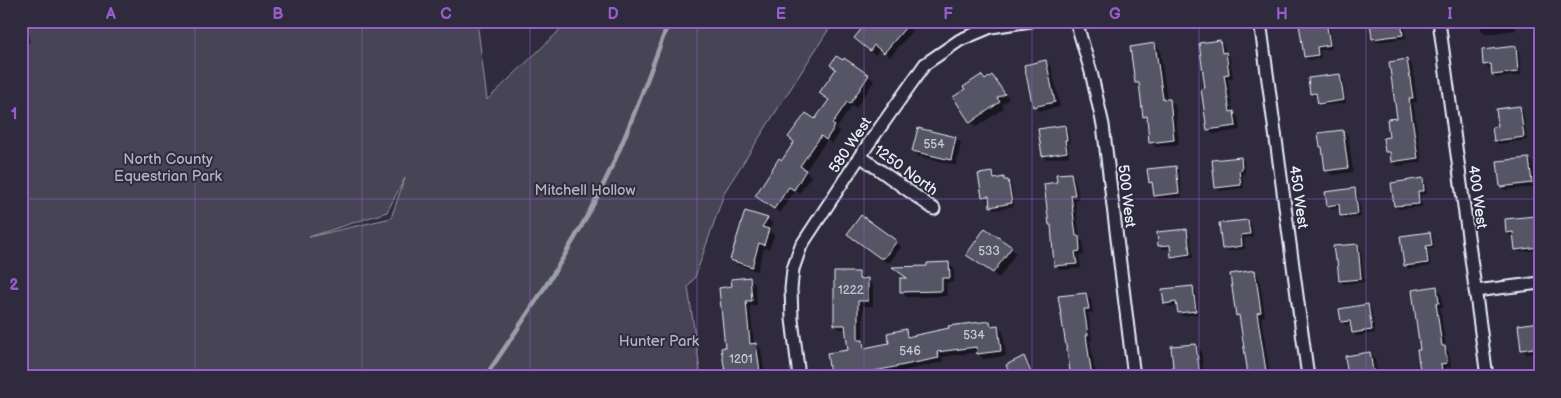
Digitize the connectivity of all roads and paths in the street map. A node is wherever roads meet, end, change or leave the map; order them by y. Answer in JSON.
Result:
{"nodes":[{"id":1,"x":1032,"y":21,"type":"edge"},
{"id":2,"x":1076,"y":21,"type":"edge"},
{"id":3,"x":1260,"y":21,"type":"edge"},
{"id":4,"x":1439,"y":21,"type":"edge"},
{"id":5,"x":860,"y":156,"type":"junction"},
{"id":6,"x":934,"y":209,"type":"dead end"},
{"id":7,"x":1540,"y":283,"type":"edge"},
{"id":8,"x":1476,"y":291,"type":"junction"},
{"id":9,"x":799,"y":377,"type":"edge"},
{"id":10,"x":1134,"y":377,"type":"edge"},
{"id":11,"x":1308,"y":377,"type":"edge"},
{"id":12,"x":1487,"y":377,"type":"edge"}],
"edges":[{"from":1,"to":5,"type":"street","name":"580 West"},
{"from":2,"to":10,"type":"street","name":"500 West"},
{"from":3,"to":11,"type":"street","name":"450 West"},
{"from":4,"to":8,"type":"street","name":"400 West"},
{"from":5,"to":6,"type":"street","name":"1250 North"},
{"from":5,"to":9,"type":"street","name":"580 West"},
{"from":7,"to":8,"type":"street"},
{"from":8,"to":12,"type":"street","name":"400 West"}]}
